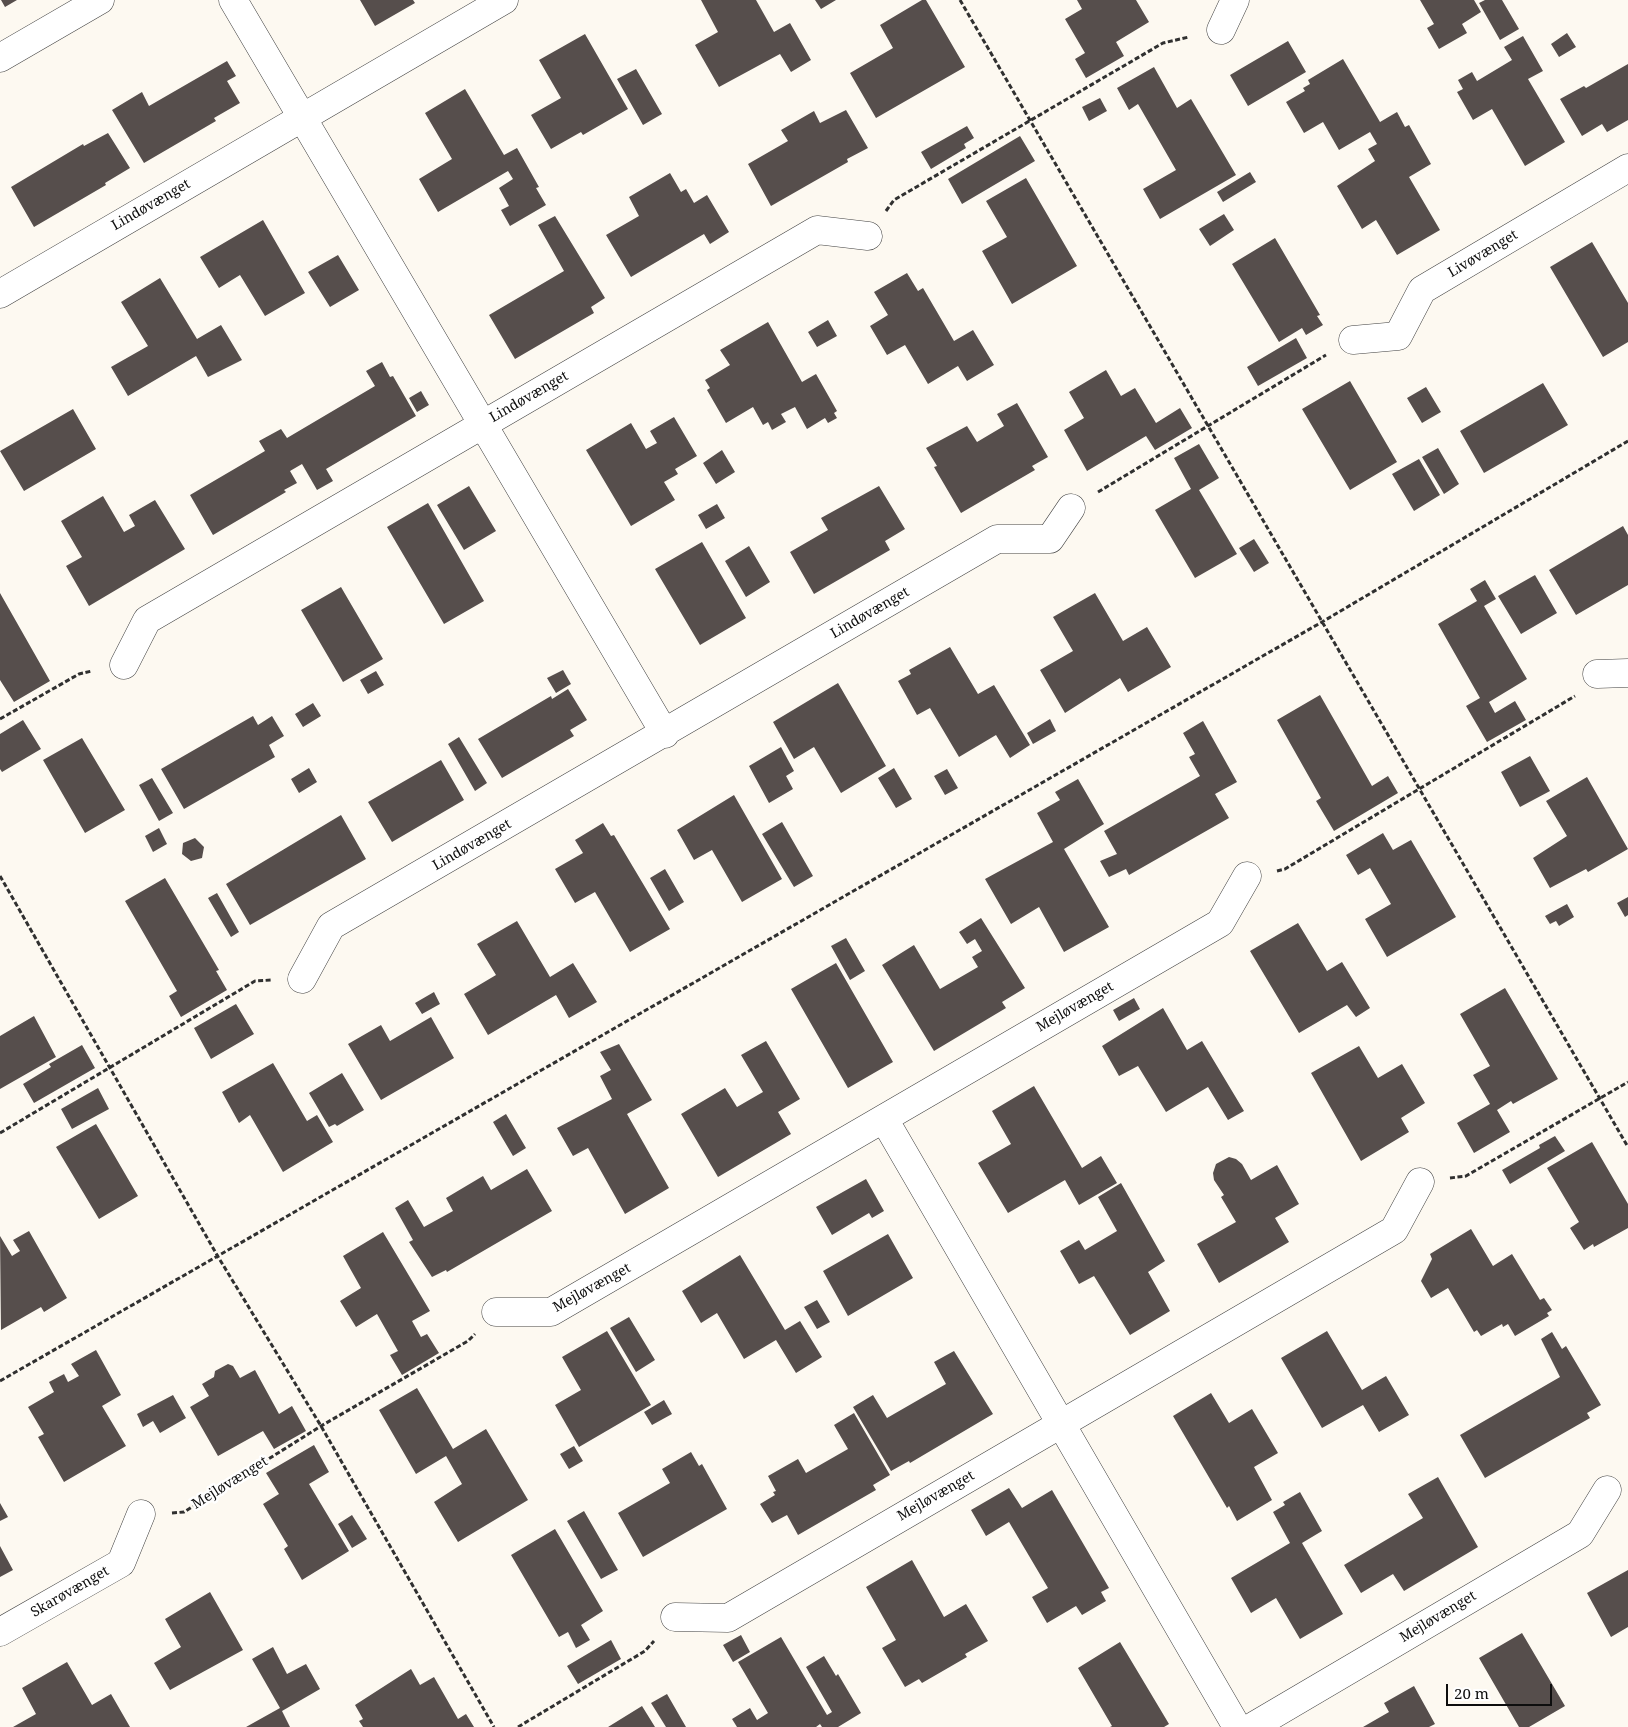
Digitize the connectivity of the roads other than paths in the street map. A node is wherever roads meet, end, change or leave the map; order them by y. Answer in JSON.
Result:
{"nodes":[{"id":1,"x":100,"y":0,"type":"edge"},
{"id":2,"x":233,"y":0,"type":"edge"},
{"id":3,"x":504,"y":0,"type":"edge"},
{"id":4,"x":1235,"y":0,"type":"edge"},
{"id":5,"x":1222,"y":30,"type":"road end"},
{"id":6,"x":0,"y":58,"type":"edge"},
{"id":7,"x":303,"y":117,"type":"junction"},
{"id":8,"x":1628,"y":168,"type":"edge"},
{"id":9,"x":868,"y":236,"type":"road end"},
{"id":10,"x":0,"y":294,"type":"edge"},
{"id":11,"x":1353,"y":340,"type":"road end"},
{"id":12,"x":482,"y":424,"type":"junction"},
{"id":13,"x":1071,"y":508,"type":"road end"},
{"id":14,"x":124,"y":665,"type":"road end"},
{"id":15,"x":1628,"y":673,"type":"edge"},
{"id":16,"x":1597,"y":674,"type":"road end"},
{"id":17,"x":664,"y":734,"type":"junction"},
{"id":18,"x":1247,"y":876,"type":"road end"},
{"id":19,"x":302,"y":979,"type":"road end"},
{"id":20,"x":884,"y":1119,"type":"junction"},
{"id":21,"x":1420,"y":1182,"type":"road end"},
{"id":22,"x":496,"y":1312,"type":"road end"},
{"id":23,"x":1060,"y":1423,"type":"junction"},
{"id":24,"x":1607,"y":1490,"type":"dead end"},
{"id":25,"x":141,"y":1514,"type":"road end"},
{"id":26,"x":675,"y":1617,"type":"road end"},
{"id":27,"x":0,"y":1632,"type":"edge"},
{"id":28,"x":1237,"y":1727,"type":"edge"},
{"id":29,"x":1252,"y":1727,"type":"edge"}],
"edges":[{"from":1,"to":6,"type":"street"},
{"from":2,"to":7,"type":"street","name":"Lindøvænget"},
{"from":3,"to":7,"type":"street","name":"Lindøvænget"},
{"from":4,"to":5,"type":"street"},
{"from":7,"to":10,"type":"street","name":"Lindøvænget"},
{"from":7,"to":12,"type":"street","name":"Lindøvænget"},
{"from":8,"to":11,"type":"street","name":"Livøvænget"},
{"from":9,"to":12,"type":"street","name":"Lindøvænget"},
{"from":12,"to":14,"type":"street","name":"Lindøvænget"},
{"from":12,"to":17,"type":"street","name":"Lindøvænget"},
{"from":13,"to":17,"type":"street","name":"Lindøvænget"},
{"from":15,"to":16,"type":"street"},
{"from":17,"to":19,"type":"street","name":"Lindøvænget"},
{"from":18,"to":20,"type":"street","name":"Mejløvænget"},
{"from":20,"to":22,"type":"street","name":"Mejløvænget"},
{"from":20,"to":23,"type":"street"},
{"from":21,"to":23,"type":"street","name":"Mejløvænget"},
{"from":23,"to":26,"type":"street","name":"Mejløvænget"},
{"from":23,"to":28,"type":"street"},
{"from":24,"to":29,"type":"street","name":"Mejløvænget"},
{"from":25,"to":27,"type":"street","name":"Skarøvænget"}]}
